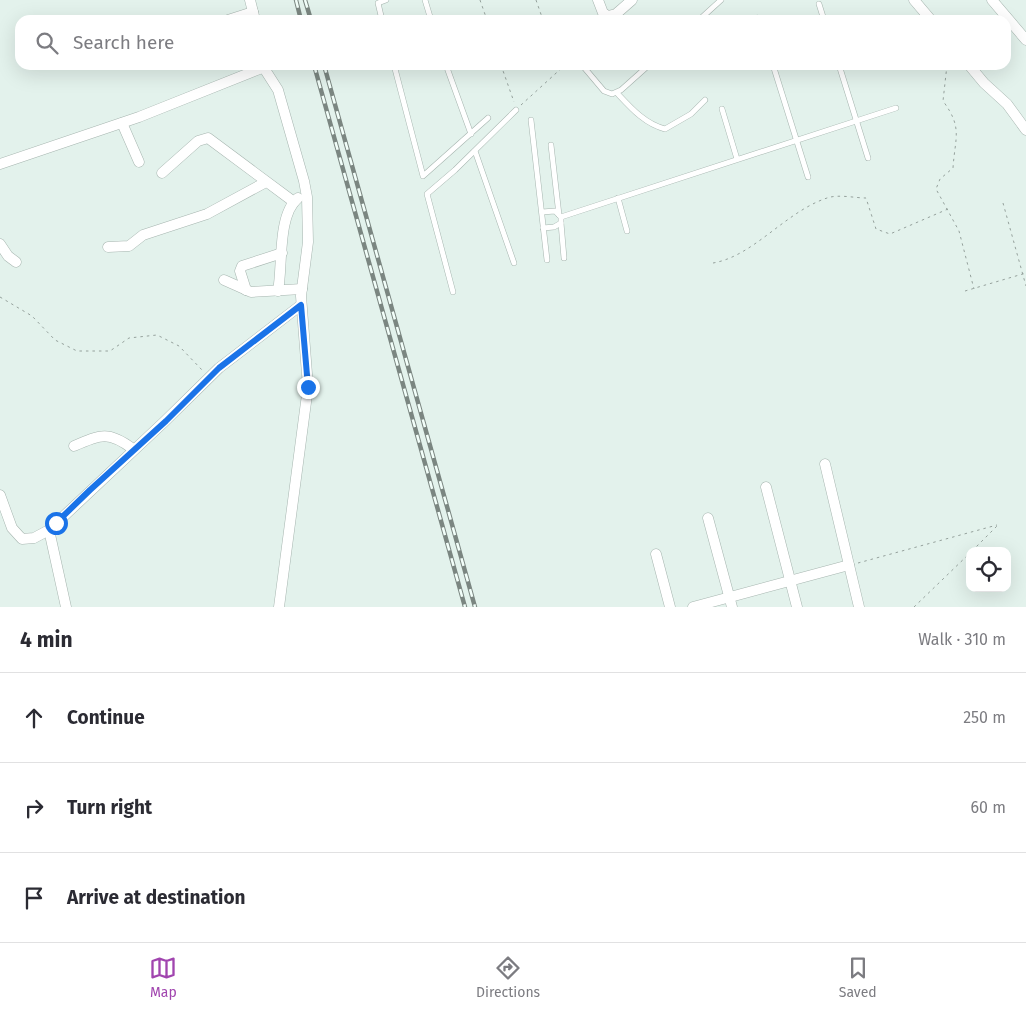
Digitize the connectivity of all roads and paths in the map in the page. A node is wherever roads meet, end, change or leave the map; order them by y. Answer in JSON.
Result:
{"nodes":[{"id":1,"x":250,"y":0,"type":"edge"},
{"id":2,"x":386,"y":0,"type":"edge"},
{"id":3,"x":425,"y":0,"type":"edge"},
{"id":4,"x":480,"y":0,"type":"edge"},
{"id":5,"x":536,"y":0,"type":"edge"},
{"id":6,"x":598,"y":0,"type":"edge"},
{"id":7,"x":632,"y":0,"type":"edge"},
{"id":8,"x":721,"y":0,"type":"edge"},
{"id":9,"x":914,"y":0,"type":"edge"},
{"id":10,"x":992,"y":0,"type":"edge"},
{"id":11,"x":819,"y":4,"type":"dead end"},
{"id":12,"x":254,"y":15,"type":"edge"},
{"id":13,"x":381,"y":15,"type":"edge"},
{"id":14,"x":430,"y":15,"type":"edge"},
{"id":15,"x":485,"y":15,"type":"edge"},
{"id":16,"x":542,"y":15,"type":"edge"},
{"id":17,"x":604,"y":15,"type":"edge"},
{"id":18,"x":614,"y":15,"type":"edge"},
{"id":19,"x":704,"y":15,"type":"edge"},
{"id":20,"x":822,"y":15,"type":"edge"},
{"id":21,"x":927,"y":15,"type":"edge"},
{"id":22,"x":1005,"y":15,"type":"edge"},
{"id":23,"x":1011,"y":22,"type":"edge"},
{"id":24,"x":1026,"y":40,"type":"edge"},
{"id":25,"x":252,"y":70,"type":"edge"},
{"id":26,"x":265,"y":70,"type":"edge"},
{"id":27,"x":395,"y":70,"type":"edge"},
{"id":28,"x":448,"y":70,"type":"edge"},
{"id":29,"x":504,"y":70,"type":"edge"},
{"id":30,"x":560,"y":70,"type":"edge"},
{"id":31,"x":586,"y":70,"type":"edge"},
{"id":32,"x":643,"y":70,"type":"edge"},
{"id":33,"x":775,"y":70,"type":"edge"},
{"id":34,"x":841,"y":70,"type":"edge"},
{"id":35,"x":946,"y":70,"type":"edge"},
{"id":36,"x":972,"y":70,"type":"edge"},
{"id":37,"x":617,"y":93,"type":"junction"},
{"id":38,"x":705,"y":100,"type":"dead end"},
{"id":39,"x":896,"y":108,"type":"dead end"},
{"id":40,"x":722,"y":109,"type":"dead end"},
{"id":41,"x":516,"y":110,"type":"junction"},
{"id":42,"x":488,"y":118,"type":"dead end"},
{"id":43,"x":531,"y":120,"type":"dead end"},
{"id":44,"x":857,"y":120,"type":"junction"},
{"id":45,"x":122,"y":123,"type":"junction"},
{"id":46,"x":1026,"y":130,"type":"edge"},
{"id":47,"x":471,"y":134,"type":"junction"},
{"id":48,"x":797,"y":140,"type":"junction"},
{"id":49,"x":551,"y":145,"type":"dead end"},
{"id":50,"x":475,"y":151,"type":"junction"},
{"id":51,"x":868,"y":158,"type":"dead end"},
{"id":52,"x":737,"y":159,"type":"junction"},
{"id":53,"x":138,"y":162,"type":"dead end"},
{"id":54,"x":0,"y":164,"type":"edge"},
{"id":55,"x":162,"y":173,"type":"dead end"},
{"id":56,"x":808,"y":177,"type":"dead end"},
{"id":57,"x":266,"y":182,"type":"junction"},
{"id":58,"x":305,"y":192,"type":"junction"},
{"id":59,"x":618,"y":198,"type":"junction"},
{"id":60,"x":294,"y":202,"type":"junction"},
{"id":61,"x":1003,"y":203,"type":"dead end"},
{"id":62,"x":948,"y":209,"type":"junction"},
{"id":63,"x":542,"y":212,"type":"junction"},
{"id":64,"x":560,"y":216,"type":"junction"},
{"id":65,"x":561,"y":223,"type":"junction"},
{"id":66,"x":543,"y":228,"type":"junction"},
{"id":67,"x":627,"y":232,"type":"dead end"},
{"id":68,"x":0,"y":244,"type":"edge"},
{"id":69,"x":108,"y":247,"type":"dead end"},
{"id":70,"x":282,"y":253,"type":"junction"},
{"id":71,"x":564,"y":258,"type":"dead end"},
{"id":72,"x":547,"y":260,"type":"dead end"},
{"id":73,"x":16,"y":262,"type":"dead end"},
{"id":74,"x":514,"y":263,"type":"dead end"},
{"id":75,"x":713,"y":263,"type":"dead end"},
{"id":76,"x":1026,"y":273,"type":"edge"},
{"id":77,"x":1023,"y":274,"type":"junction"},
{"id":78,"x":224,"y":280,"type":"dead end"},
{"id":79,"x":1026,"y":286,"type":"edge"},
{"id":80,"x":302,"y":289,"type":"junction"},
{"id":81,"x":974,"y":289,"type":"junction"},
{"id":82,"x":246,"y":290,"type":"junction"},
{"id":83,"x":278,"y":291,"type":"junction"},
{"id":84,"x":965,"y":291,"type":"dead end"},
{"id":85,"x":453,"y":292,"type":"dead end"},
{"id":86,"x":0,"y":297,"type":"edge"},
{"id":87,"x":301,"y":305,"type":"junction"},
{"id":88,"x":209,"y":376,"type":"junction"},
{"id":89,"x":74,"y":446,"type":"dead end"},
{"id":90,"x":134,"y":449,"type":"junction"},
{"id":91,"x":825,"y":464,"type":"dead end"},
{"id":92,"x":766,"y":488,"type":"dead end"},
{"id":93,"x":0,"y":495,"type":"edge"},
{"id":94,"x":708,"y":518,"type":"dead end"},
{"id":95,"x":49,"y":530,"type":"junction"},
{"id":96,"x":976,"y":547,"type":"edge"},
{"id":97,"x":656,"y":554,"type":"dead end"},
{"id":98,"x":966,"y":557,"type":"edge"},
{"id":99,"x":849,"y":565,"type":"junction"},
{"id":100,"x":790,"y":581,"type":"junction"},
{"id":101,"x":731,"y":602,"type":"edge"},
{"id":102,"x":66,"y":607,"type":"edge"},
{"id":103,"x":278,"y":607,"type":"edge"},
{"id":104,"x":670,"y":607,"type":"edge"},
{"id":105,"x":693,"y":607,"type":"edge"},
{"id":106,"x":797,"y":607,"type":"edge"},
{"id":107,"x":859,"y":607,"type":"edge"},
{"id":108,"x":914,"y":607,"type":"edge"}],
"edges":[{"from":1,"to":12,"type":"street"},
{"from":2,"to":13,"type":"lane"},
{"from":3,"to":14,"type":"lane"},
{"from":4,"to":15,"type":"path"},
{"from":5,"to":16,"type":"path"},
{"from":6,"to":17,"type":"street"},
{"from":7,"to":18,"type":"street"},
{"from":8,"to":19,"type":"lane"},
{"from":9,"to":21,"type":"street"},
{"from":10,"to":22,"type":"street"},
{"from":11,"to":20,"type":"lane"},
{"from":23,"to":24,"type":"street"},
{"from":25,"to":45,"type":"street"},
{"from":26,"to":58,"type":"street"},
{"from":27,"to":47,"type":"lane"},
{"from":28,"to":47,"type":"lane"},
{"from":29,"to":41,"type":"path"},
{"from":30,"to":41,"type":"path"},
{"from":31,"to":37,"type":"lane"},
{"from":32,"to":37,"type":"lane"},
{"from":33,"to":48,"type":"lane"},
{"from":34,"to":44,"type":"lane"},
{"from":35,"to":62,"type":"path"},
{"from":36,"to":46,"type":"street"},
{"from":37,"to":38,"type":"lane"},
{"from":39,"to":44,"type":"lane"},
{"from":40,"to":52,"type":"lane"},
{"from":41,"to":50,"type":"lane"},
{"from":42,"to":47,"type":"lane"},
{"from":43,"to":63,"type":"lane"},
{"from":44,"to":48,"type":"lane"},
{"from":44,"to":51,"type":"lane"},
{"from":45,"to":53,"type":"street"},
{"from":45,"to":54,"type":"street"},
{"from":48,"to":52,"type":"lane"},
{"from":48,"to":56,"type":"lane"},
{"from":49,"to":64,"type":"lane"},
{"from":50,"to":74,"type":"lane"},
{"from":50,"to":85,"type":"lane"},
{"from":52,"to":59,"type":"lane"},
{"from":55,"to":57,"type":"street"},
{"from":57,"to":60,"type":"street"},
{"from":57,"to":69,"type":"street"},
{"from":58,"to":60,"type":"street"},
{"from":58,"to":80,"type":"street"},
{"from":59,"to":64,"type":"lane"},
{"from":59,"to":67,"type":"lane"},
{"from":60,"to":70,"type":"street"},
{"from":61,"to":77,"type":"path"},
{"from":62,"to":75,"type":"path"},
{"from":62,"to":81,"type":"path"},
{"from":63,"to":64,"type":"lane"},
{"from":63,"to":66,"type":"lane"},
{"from":64,"to":65,"type":"lane"},
{"from":65,"to":66,"type":"lane"},
{"from":65,"to":71,"type":"lane"},
{"from":66,"to":72,"type":"lane"},
{"from":68,"to":73,"type":"street"},
{"from":70,"to":82,"type":"street"},
{"from":70,"to":83,"type":"street"},
{"from":76,"to":77,"type":"path"},
{"from":77,"to":79,"type":"path"},
{"from":77,"to":81,"type":"path"},
{"from":78,"to":82,"type":"street"},
{"from":80,"to":83,"type":"street"},
{"from":80,"to":87,"type":"street"},
{"from":81,"to":84,"type":"path"},
{"from":82,"to":83,"type":"street"},
{"from":86,"to":88,"type":"path"},
{"from":87,"to":88,"type":"street"},
{"from":87,"to":103,"type":"street"},
{"from":88,"to":90,"type":"street"},
{"from":89,"to":90,"type":"street"},
{"from":90,"to":95,"type":"street"},
{"from":91,"to":99,"type":"street"},
{"from":92,"to":100,"type":"street"},
{"from":93,"to":95,"type":"street"},
{"from":94,"to":101,"type":"street"},
{"from":95,"to":102,"type":"street"},
{"from":96,"to":99,"type":"path"},
{"from":97,"to":104,"type":"street"},
{"from":98,"to":108,"type":"path"},
{"from":99,"to":100,"type":"street"},
{"from":99,"to":107,"type":"street"},
{"from":100,"to":101,"type":"street"},
{"from":100,"to":106,"type":"street"},
{"from":101,"to":105,"type":"street"}]}
